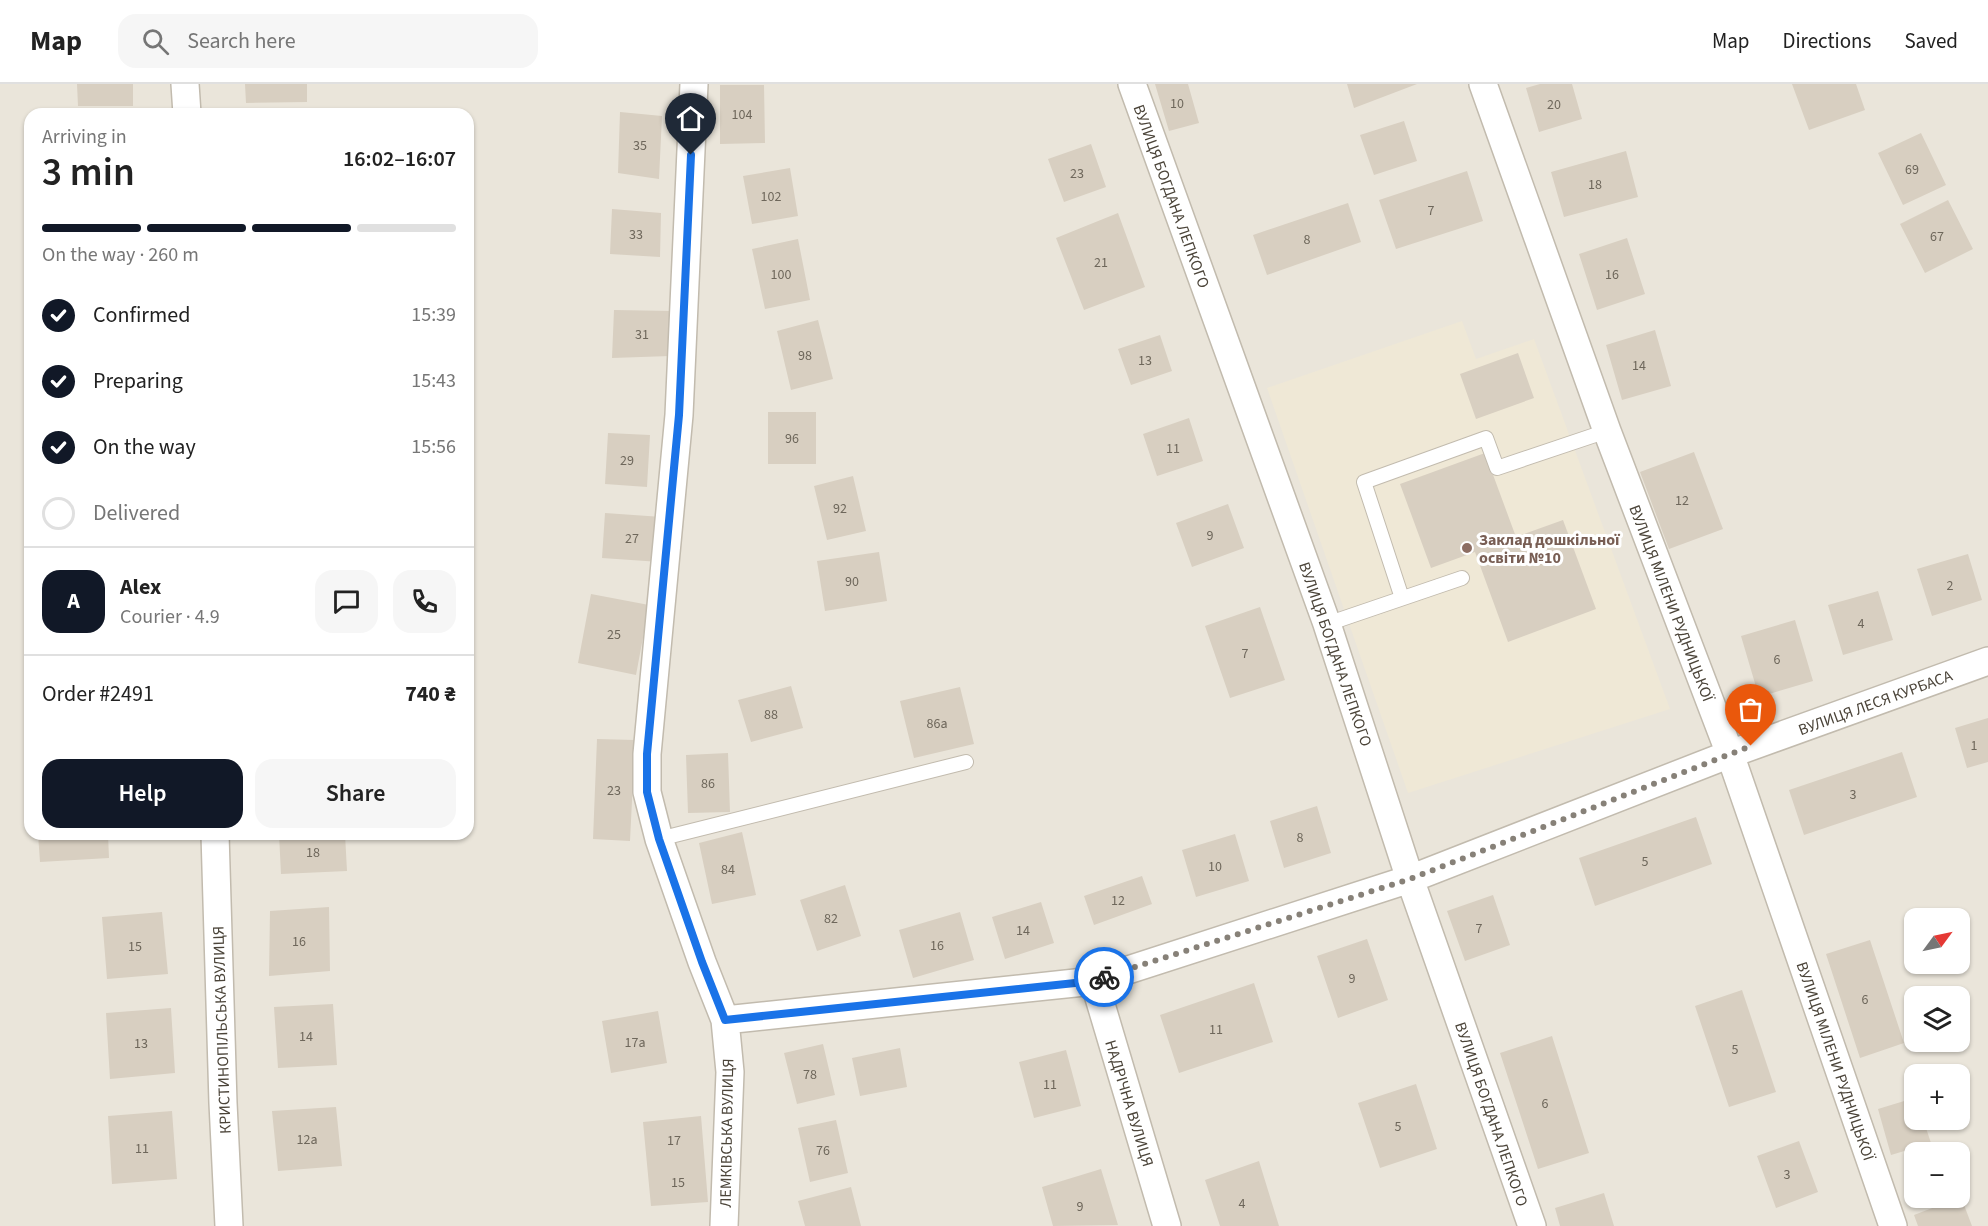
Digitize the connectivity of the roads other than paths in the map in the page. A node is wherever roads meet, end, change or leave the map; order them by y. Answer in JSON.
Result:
{"nodes":[{"id":1,"x":185,"y":84,"type":"edge"},
{"id":2,"x":694,"y":84,"type":"edge"},
{"id":3,"x":1132,"y":84,"type":"edge"},
{"id":4,"x":1483,"y":84,"type":"edge"},
{"id":5,"x":187,"y":108,"type":"edge"},
{"id":6,"x":1607,"y":431,"type":"junction"},
{"id":7,"x":1462,"y":578,"type":"dead end"},
{"id":8,"x":1402,"y":598,"type":"junction"},
{"id":9,"x":1327,"y":624,"type":"junction"},
{"id":10,"x":1988,"y":661,"type":"edge"},
{"id":11,"x":1730,"y":754,"type":"junction"},
{"id":12,"x":966,"y":762,"type":"dead end"},
{"id":13,"x":659,"y":839,"type":"junction"},
{"id":14,"x":215,"y":840,"type":"edge"},
{"id":15,"x":1410,"y":879,"type":"junction"},
{"id":16,"x":1094,"y":981,"type":"junction"},
{"id":17,"x":725,"y":1020,"type":"junction"},
{"id":18,"x":229,"y":1226,"type":"edge"},
{"id":19,"x":724,"y":1226,"type":"edge"},
{"id":20,"x":1167,"y":1226,"type":"edge"},
{"id":21,"x":1532,"y":1226,"type":"edge"},
{"id":22,"x":1893,"y":1226,"type":"edge"}],
"edges":[{"from":1,"to":5,"type":"street"},
{"from":2,"to":13,"type":"street","name":"ЛЕМКІВСЬКА ВУЛИЦЯ"},
{"from":3,"to":9,"type":"street","name":"ВУЛИЦЯ БОГДАНА ЛЕПКОГО"},
{"from":4,"to":6,"type":"street","name":"ВУЛИЦЯ МІЛЕНИ РУДНИЦЬКОЇ"},
{"from":6,"to":8,"type":"lane"},
{"from":6,"to":11,"type":"street","name":"ВУЛИЦЯ МІЛЕНИ РУДНИЦЬКОЇ"},
{"from":7,"to":8,"type":"lane"},
{"from":8,"to":9,"type":"lane"},
{"from":9,"to":15,"type":"street","name":"ВУЛИЦЯ БОГДАНА ЛЕПКОГО"},
{"from":10,"to":11,"type":"street","name":"ВУЛИЦЯ ЛЕСЯ КУРБАСА"},
{"from":11,"to":15,"type":"street","name":"ВУЛИЦЯ ЛЕСЯ КУРБАСА"},
{"from":11,"to":22,"type":"street","name":"ВУЛИЦЯ МІЛЕНИ РУДНИЦЬКОЇ"},
{"from":12,"to":13,"type":"lane"},
{"from":13,"to":17,"type":"street","name":"ЛЕМКІВСЬКА ВУЛИЦЯ"},
{"from":14,"to":18,"type":"street","name":"КРИСТИНОПІЛЬСЬКА ВУЛИЦЯ"},
{"from":15,"to":16,"type":"street","name":"ВУЛИЦЯ ЛЕСЯ КУРБАСА"},
{"from":15,"to":21,"type":"street","name":"ВУЛИЦЯ БОГДАНА ЛЕПКОГО"},
{"from":16,"to":17,"type":"street","name":"ВУЛИЦЯ ЛЕСЯ КУРБАСА"},
{"from":16,"to":20,"type":"street","name":"НАДРІЧНА ВУЛИЦЯ"},
{"from":17,"to":19,"type":"street","name":"ЛЕМКІВСЬКА ВУЛИЦЯ"}]}
